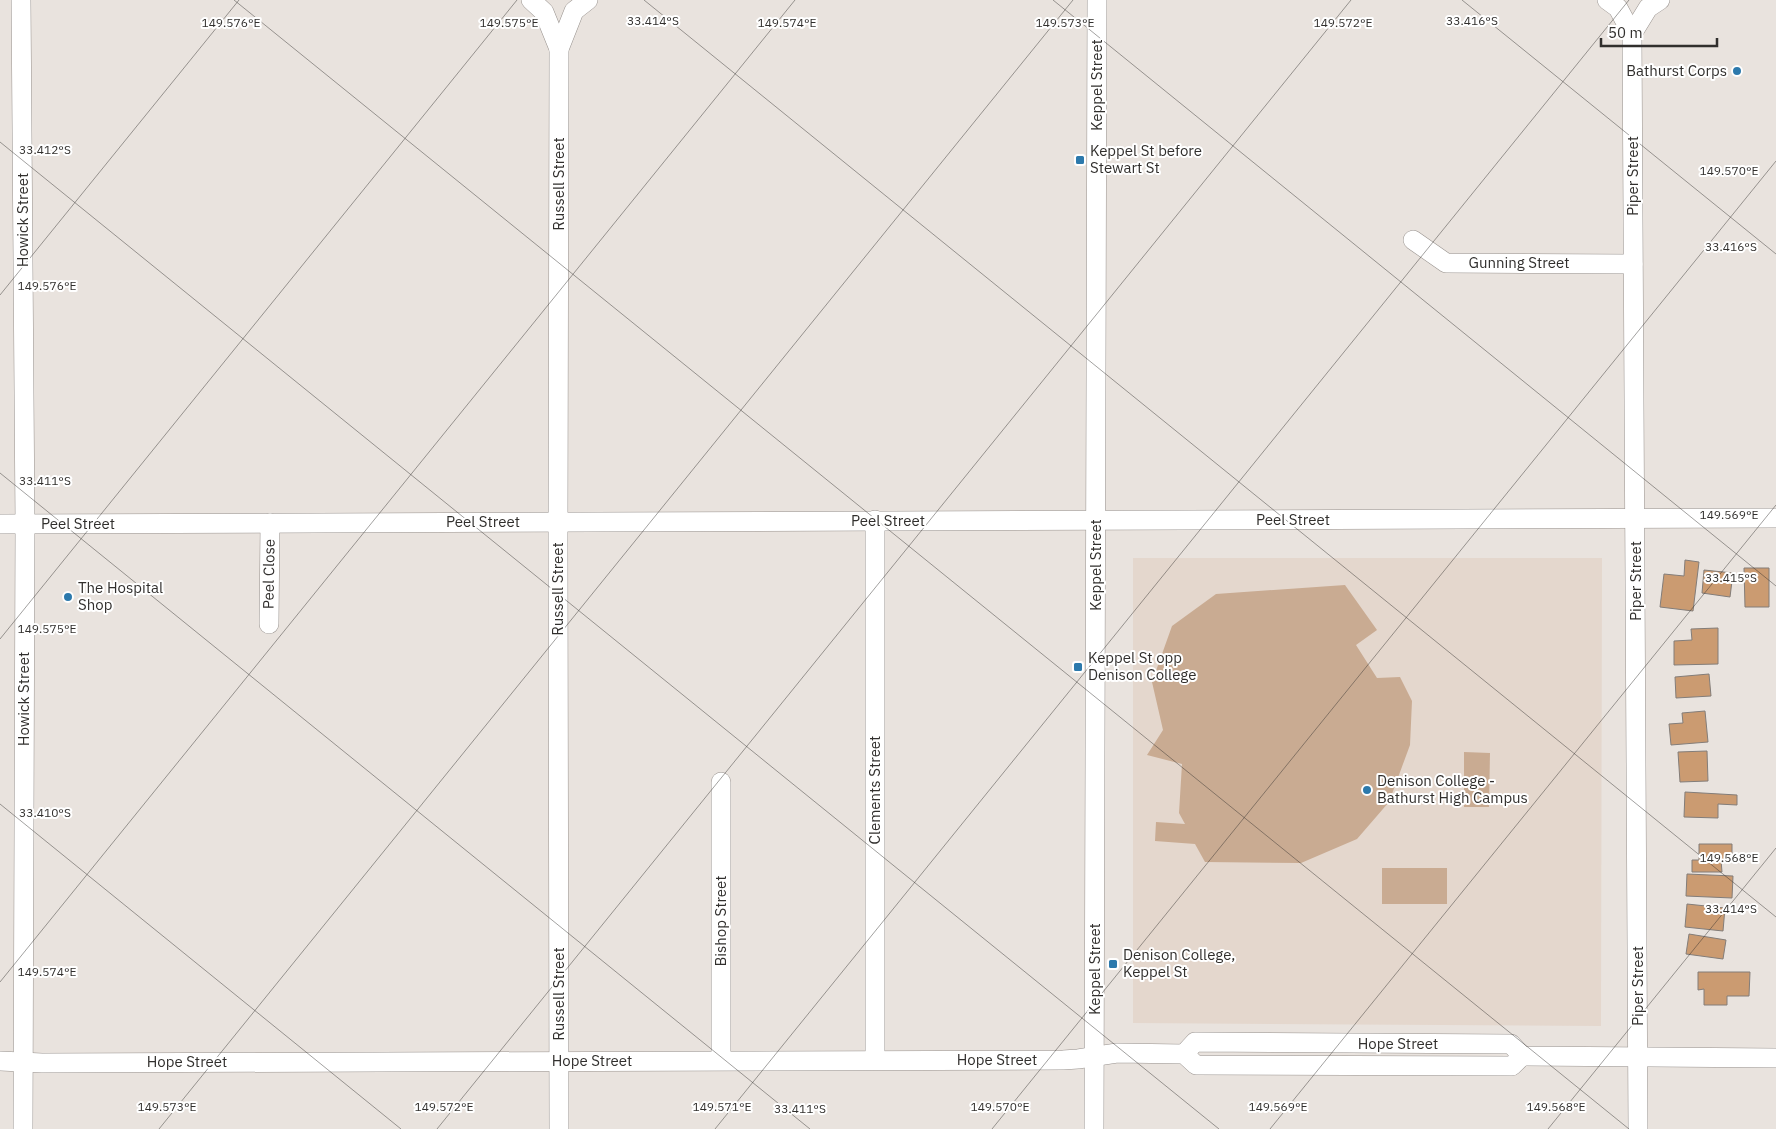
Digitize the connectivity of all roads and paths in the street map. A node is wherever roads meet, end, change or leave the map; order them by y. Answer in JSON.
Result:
{"nodes":[{"id":1,"x":21,"y":0,"type":"edge"},
{"id":2,"x":530,"y":0,"type":"edge"},
{"id":3,"x":588,"y":0,"type":"edge"},
{"id":4,"x":1097,"y":0,"type":"edge"},
{"id":5,"x":1607,"y":0,"type":"edge"},
{"id":6,"x":1660,"y":0,"type":"edge"},
{"id":7,"x":1632,"y":34,"type":"junction"},
{"id":8,"x":559,"y":49,"type":"junction"},
{"id":9,"x":1413,"y":240,"type":"dead end"},
{"id":10,"x":1633,"y":264,"type":"junction"},
{"id":11,"x":1636,"y":518,"type":"junction"},
{"id":12,"x":1776,"y":518,"type":"edge"},
{"id":13,"x":875,"y":520,"type":"junction"},
{"id":14,"x":1096,"y":520,"type":"junction"},
{"id":15,"x":558,"y":521,"type":"junction"},
{"id":16,"x":270,"y":523,"type":"junction"},
{"id":17,"x":0,"y":524,"type":"edge"},
{"id":18,"x":25,"y":524,"type":"junction"},
{"id":19,"x":269,"y":624,"type":"dead end"},
{"id":20,"x":721,"y":782,"type":"dead end"},
{"id":21,"x":1094,"y":1057,"type":"junction"},
{"id":22,"x":1639,"y":1057,"type":"junction"},
{"id":23,"x":1776,"y":1058,"type":"edge"},
{"id":24,"x":0,"y":1060,"type":"edge"},
{"id":25,"x":721,"y":1060,"type":"junction"},
{"id":26,"x":875,"y":1060,"type":"junction"},
{"id":27,"x":559,"y":1061,"type":"junction"},
{"id":28,"x":23,"y":1062,"type":"junction"},
{"id":29,"x":23,"y":1129,"type":"edge"},
{"id":30,"x":559,"y":1129,"type":"edge"},
{"id":31,"x":1094,"y":1129,"type":"edge"},
{"id":32,"x":1638,"y":1129,"type":"edge"}],
"edges":[{"from":1,"to":18,"type":"street","name":"Howick Street"},
{"from":2,"to":8,"type":"street","name":"Russell Street"},
{"from":3,"to":8,"type":"street","name":"Russell Street"},
{"from":4,"to":14,"type":"street","name":"Keppel Street"},
{"from":5,"to":7,"type":"street","name":"Piper Street"},
{"from":6,"to":7,"type":"street"},
{"from":7,"to":10,"type":"street","name":"Piper Street"},
{"from":8,"to":15,"type":"street","name":"Russell Street"},
{"from":9,"to":10,"type":"street","name":"Gunning Street"},
{"from":10,"to":11,"type":"street","name":"Piper Street"},
{"from":11,"to":12,"type":"street","name":"Peel Street"},
{"from":11,"to":14,"type":"street","name":"Peel Street"},
{"from":11,"to":22,"type":"street","name":"Piper Street"},
{"from":13,"to":14,"type":"street","name":"Peel Street"},
{"from":13,"to":15,"type":"street","name":"Peel Street"},
{"from":13,"to":26,"type":"street","name":"Clements Street"},
{"from":14,"to":21,"type":"street","name":"Keppel Street"},
{"from":15,"to":16,"type":"street","name":"Peel Street"},
{"from":15,"to":27,"type":"street","name":"Russell Street"},
{"from":16,"to":18,"type":"street","name":"Peel Street"},
{"from":16,"to":19,"type":"street","name":"Peel Close"},
{"from":17,"to":18,"type":"street","name":"Peel Street"},
{"from":18,"to":28,"type":"street","name":"Howick Street"},
{"from":20,"to":25,"type":"street","name":"Bishop Street"},
{"from":21,"to":22,"type":"street","name":"Hope Street"},
{"from":21,"to":26,"type":"street","name":"Hope Street"},
{"from":21,"to":31,"type":"street","name":"Keppel Street"},
{"from":22,"to":23,"type":"street","name":"Hope Street"},
{"from":22,"to":32,"type":"street","name":"Piper Street"},
{"from":24,"to":28,"type":"street","name":"Hope Street"},
{"from":25,"to":26,"type":"street","name":"Hope Street"},
{"from":25,"to":27,"type":"street","name":"Hope Street"},
{"from":27,"to":28,"type":"street","name":"Hope Street"},
{"from":27,"to":30,"type":"street","name":"Russell Street"},
{"from":28,"to":29,"type":"street","name":"Howick Street"}]}
